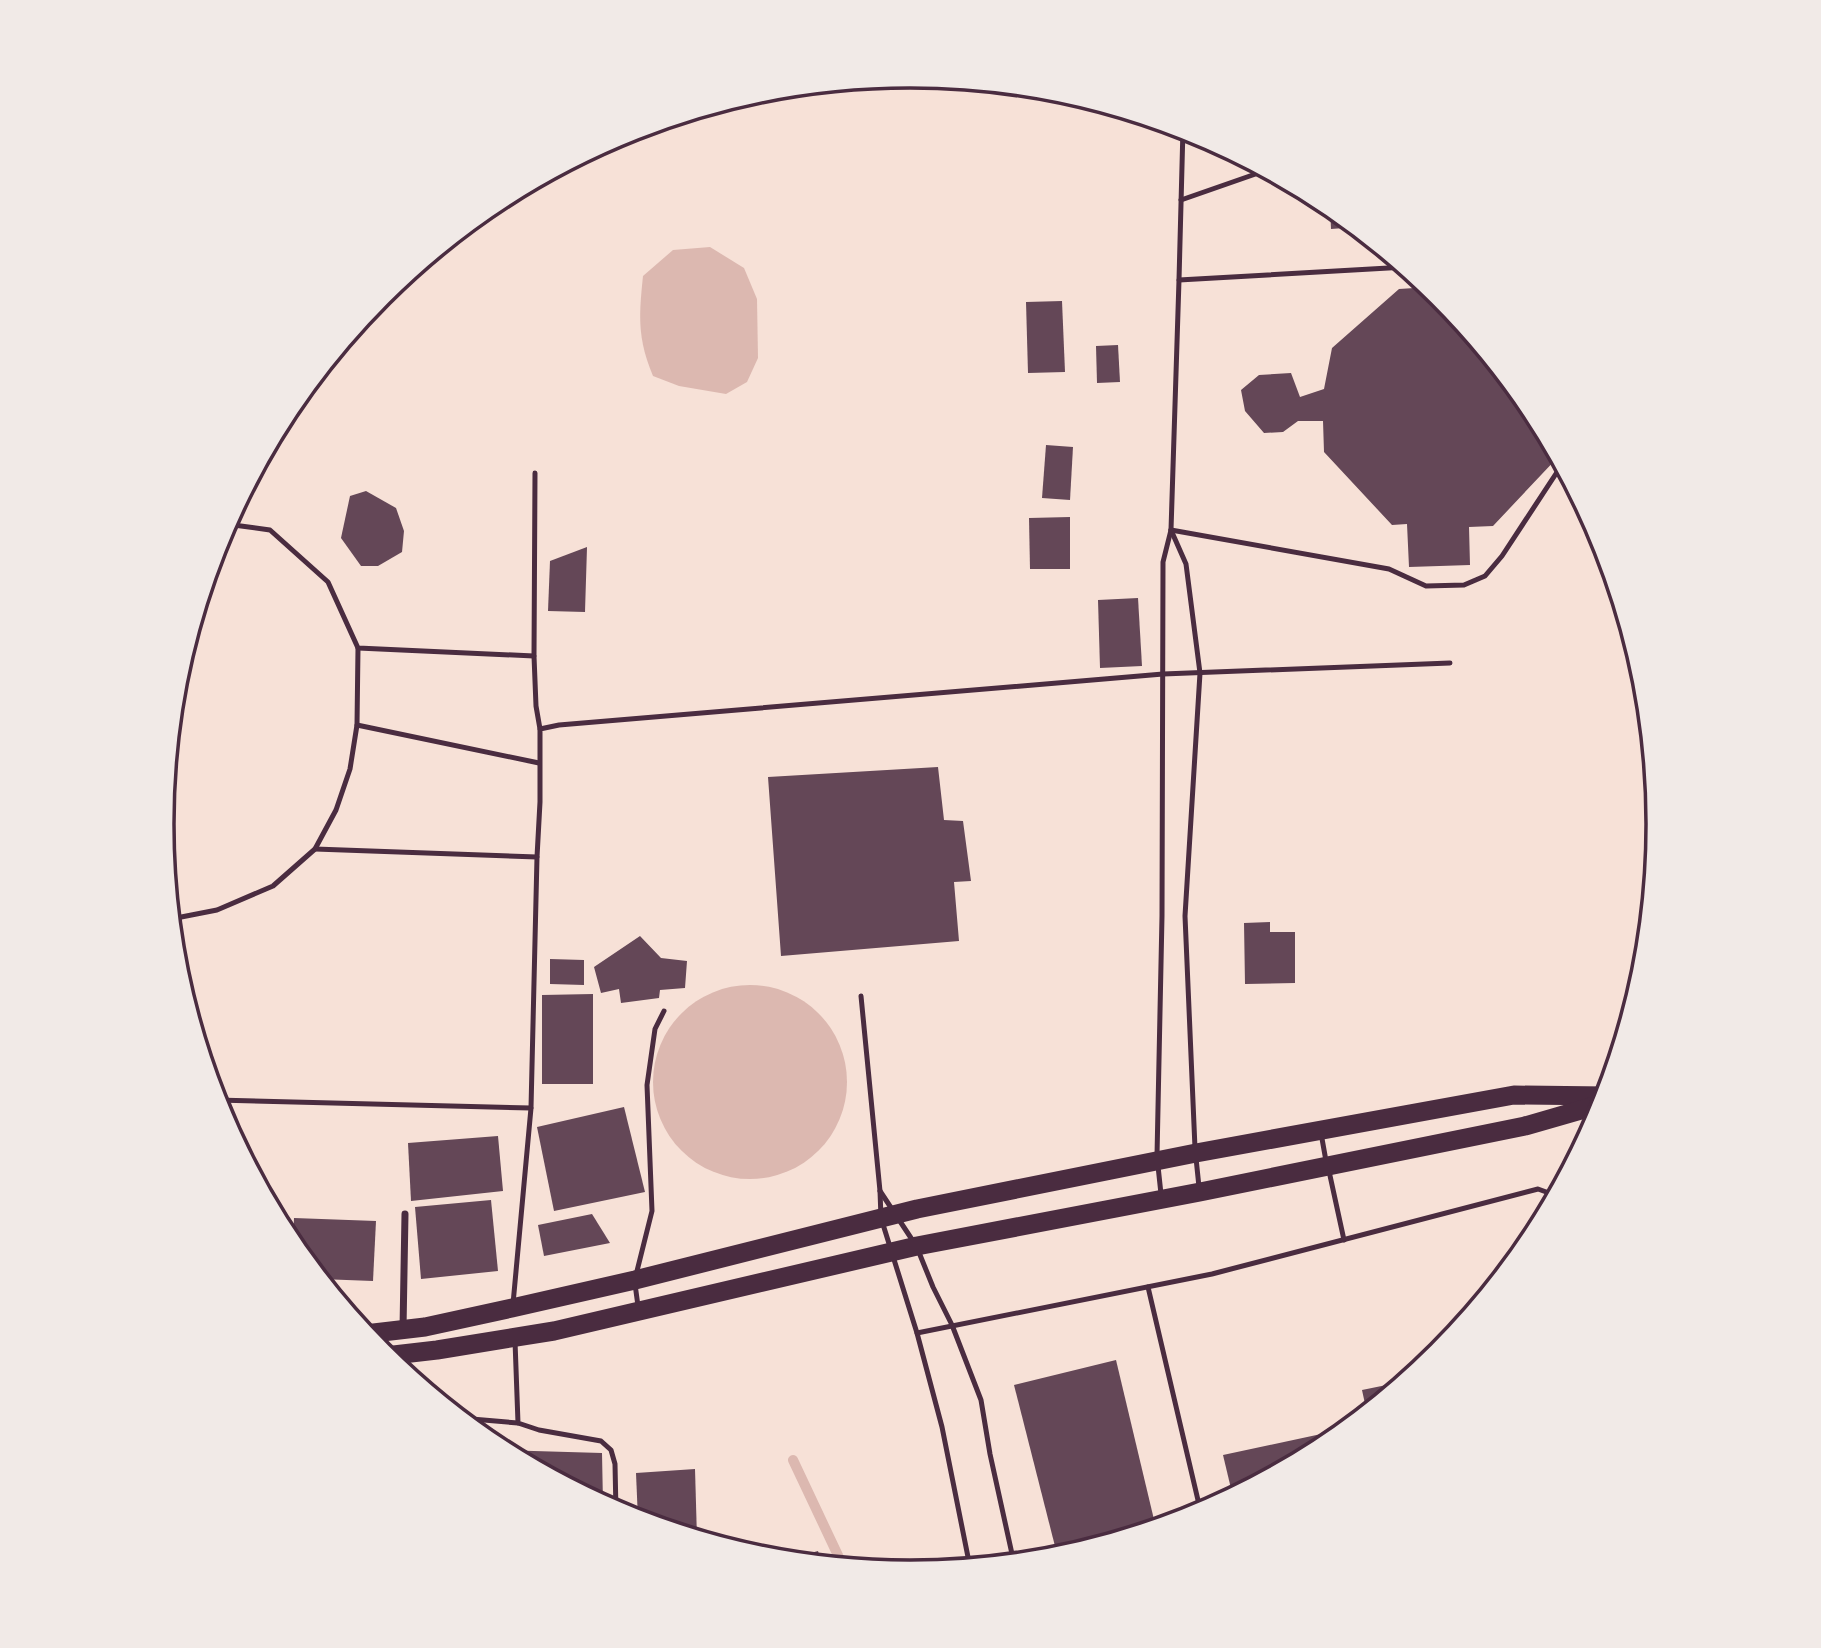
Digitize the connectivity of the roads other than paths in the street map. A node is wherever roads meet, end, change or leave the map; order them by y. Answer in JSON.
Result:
{"nodes":[{"id":1,"x":1182,"y":140,"type":"edge"},
{"id":2,"x":1256,"y":174,"type":"edge"},
{"id":3,"x":1181,"y":200,"type":"junction"},
{"id":4,"x":1393,"y":268,"type":"edge"},
{"id":5,"x":1180,"y":279,"type":"junction"},
{"id":6,"x":1557,"y":472,"type":"edge"},
{"id":7,"x":535,"y":473,"type":"dead end"},
{"id":8,"x":237,"y":526,"type":"edge"},
{"id":9,"x":1171,"y":530,"type":"junction"},
{"id":10,"x":358,"y":648,"type":"junction"},
{"id":11,"x":534,"y":656,"type":"junction"},
{"id":12,"x":1450,"y":663,"type":"dead end"},
{"id":13,"x":1200,"y":673,"type":"junction"},
{"id":14,"x":1163,"y":674,"type":"junction"},
{"id":15,"x":357,"y":725,"type":"junction"},
{"id":16,"x":540,"y":729,"type":"junction"},
{"id":17,"x":539,"y":763,"type":"junction"},
{"id":18,"x":315,"y":849,"type":"junction"},
{"id":19,"x":537,"y":857,"type":"junction"},
{"id":20,"x":180,"y":917,"type":"edge"},
{"id":21,"x":861,"y":996,"type":"dead end"},
{"id":22,"x":664,"y":1012,"type":"dead end"},
{"id":23,"x":1595,"y":1096,"type":"edge"},
{"id":24,"x":228,"y":1100,"type":"edge"},
{"id":25,"x":1590,"y":1107,"type":"edge"},
{"id":26,"x":531,"y":1108,"type":"junction"},
{"id":27,"x":1320,"y":1130,"type":"junction"},
{"id":28,"x":1196,"y":1153,"type":"junction"},
{"id":29,"x":1157,"y":1161,"type":"junction"},
{"id":30,"x":1328,"y":1167,"type":"junction"},
{"id":31,"x":880,"y":1191,"type":"junction"},
{"id":32,"x":1200,"y":1192,"type":"junction"},
{"id":33,"x":1548,"y":1193,"type":"edge"},
{"id":34,"x":1162,"y":1200,"type":"junction"},
{"id":35,"x":405,"y":1214,"type":"dead end"},
{"id":36,"x":888,"y":1216,"type":"junction"},
{"id":37,"x":1344,"y":1240,"type":"junction"},
{"id":38,"x":916,"y":1246,"type":"junction"},
{"id":39,"x":892,"y":1253,"type":"junction"},
{"id":40,"x":635,"y":1280,"type":"junction"},
{"id":41,"x":1148,"y":1287,"type":"junction"},
{"id":42,"x":638,"y":1312,"type":"junction"},
{"id":43,"x":513,"y":1323,"type":"junction"},
{"id":44,"x":951,"y":1325,"type":"junction"},
{"id":45,"x":403,"y":1329,"type":"junction"},
{"id":46,"x":378,"y":1332,"type":"edge"},
{"id":47,"x":917,"y":1333,"type":"junction"},
{"id":48,"x":398,"y":1352,"type":"edge"},
{"id":49,"x":478,"y":1420,"type":"edge"},
{"id":50,"x":518,"y":1423,"type":"junction"},
{"id":51,"x":616,"y":1498,"type":"edge"},
{"id":52,"x":1199,"y":1501,"type":"edge"},
{"id":53,"x":1012,"y":1553,"type":"edge"},
{"id":54,"x":968,"y":1558,"type":"edge"}],
"edges":[{"from":1,"to":3,"type":"lane"},
{"from":2,"to":3,"type":"lane"},
{"from":3,"to":5,"type":"lane"},
{"from":4,"to":5,"type":"lane"},
{"from":5,"to":9,"type":"lane"},
{"from":6,"to":9,"type":"lane"},
{"from":7,"to":11,"type":"lane"},
{"from":8,"to":10,"type":"lane"},
{"from":9,"to":13,"type":"lane"},
{"from":9,"to":14,"type":"lane"},
{"from":10,"to":11,"type":"lane"},
{"from":10,"to":15,"type":"lane"},
{"from":11,"to":16,"type":"lane"},
{"from":12,"to":13,"type":"lane"},
{"from":13,"to":14,"type":"lane"},
{"from":13,"to":28,"type":"lane"},
{"from":14,"to":16,"type":"lane"},
{"from":14,"to":29,"type":"lane"},
{"from":15,"to":17,"type":"lane"},
{"from":15,"to":18,"type":"lane"},
{"from":16,"to":17,"type":"lane"},
{"from":17,"to":19,"type":"lane"},
{"from":18,"to":19,"type":"lane"},
{"from":18,"to":20,"type":"lane"},
{"from":19,"to":26,"type":"lane"},
{"from":21,"to":31,"type":"lane"},
{"from":22,"to":40,"type":"lane"},
{"from":23,"to":27,"type":"highway"},
{"from":24,"to":26,"type":"lane"},
{"from":25,"to":30,"type":"highway"},
{"from":26,"to":43,"type":"lane"},
{"from":27,"to":28,"type":"highway"},
{"from":27,"to":30,"type":"lane"},
{"from":28,"to":29,"type":"highway"},
{"from":28,"to":32,"type":"lane"},
{"from":29,"to":34,"type":"lane"},
{"from":29,"to":36,"type":"highway"},
{"from":30,"to":32,"type":"highway"},
{"from":30,"to":37,"type":"lane"},
{"from":31,"to":36,"type":"lane"},
{"from":31,"to":36,"type":"lane"},
{"from":32,"to":34,"type":"highway"},
{"from":33,"to":37,"type":"lane"},
{"from":34,"to":38,"type":"highway"},
{"from":35,"to":45,"type":"street"},
{"from":36,"to":38,"type":"lane"},
{"from":36,"to":39,"type":"lane"},
{"from":36,"to":40,"type":"highway"},
{"from":37,"to":41,"type":"lane"},
{"from":38,"to":39,"type":"highway"},
{"from":38,"to":44,"type":"lane"},
{"from":39,"to":42,"type":"highway"},
{"from":39,"to":47,"type":"lane"},
{"from":40,"to":42,"type":"lane"},
{"from":40,"to":43,"type":"highway"},
{"from":41,"to":44,"type":"lane"},
{"from":41,"to":52,"type":"lane"},
{"from":42,"to":43,"type":"highway"},
{"from":43,"to":45,"type":"highway"},
{"from":43,"to":48,"type":"highway"},
{"from":43,"to":50,"type":"lane"},
{"from":44,"to":47,"type":"lane"},
{"from":44,"to":53,"type":"lane"},
{"from":45,"to":46,"type":"highway"},
{"from":47,"to":54,"type":"lane"},
{"from":49,"to":50,"type":"lane"},
{"from":50,"to":51,"type":"lane"}]}
